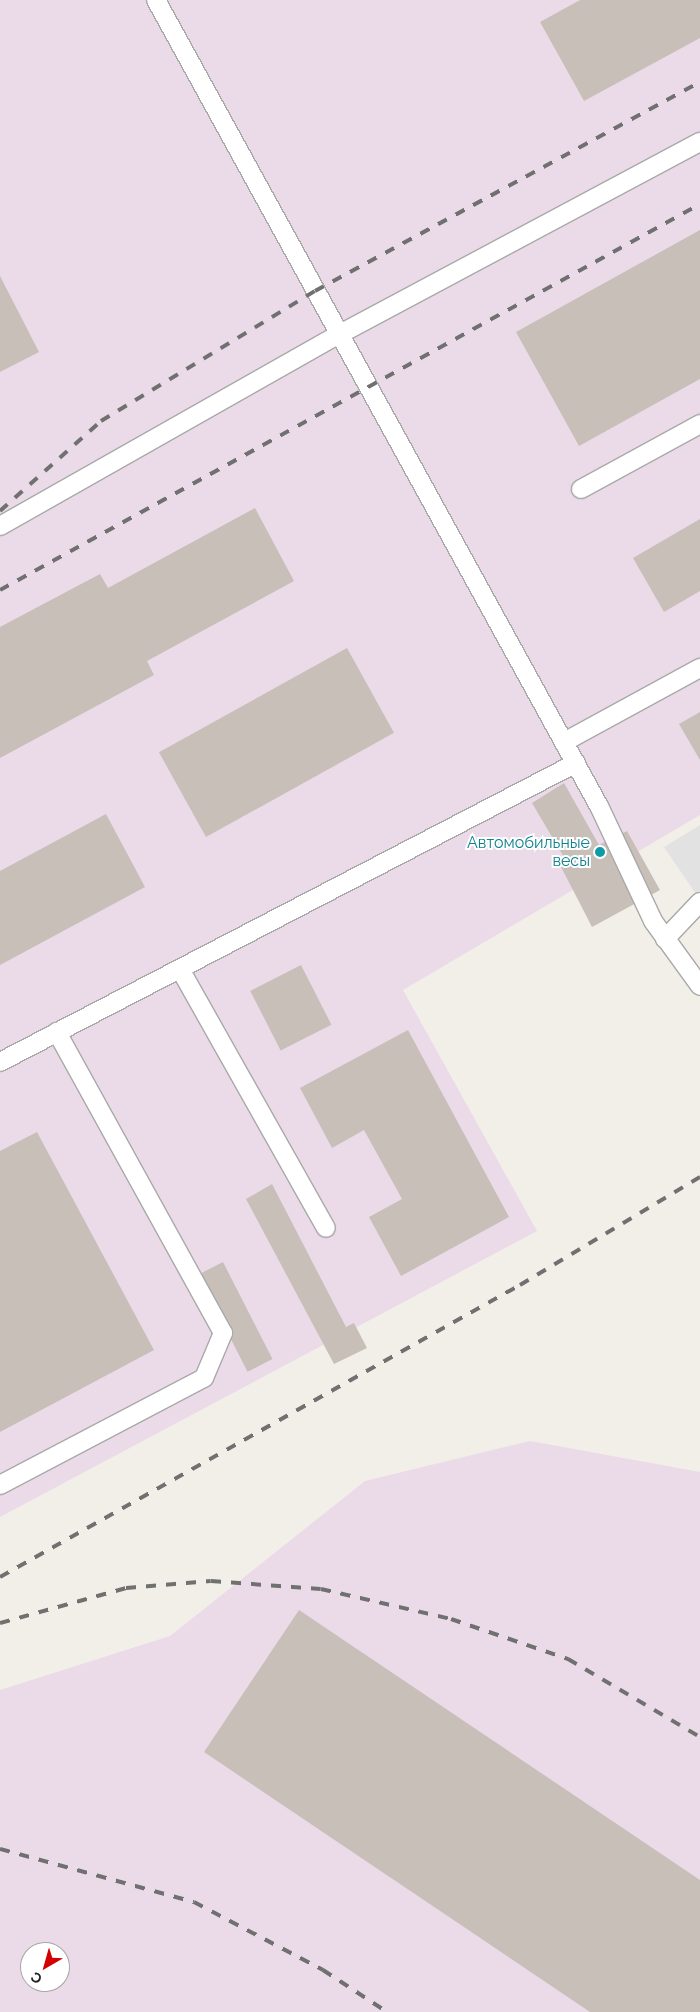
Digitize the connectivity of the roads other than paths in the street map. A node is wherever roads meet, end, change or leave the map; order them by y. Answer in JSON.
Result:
{"nodes":[{"id":1,"x":156,"y":0,"type":"edge"},
{"id":2,"x":700,"y":142,"type":"edge"},
{"id":3,"x":340,"y":334,"type":"junction"},
{"id":4,"x":700,"y":424,"type":"edge"},
{"id":5,"x":581,"y":489,"type":"dead end"},
{"id":6,"x":0,"y":526,"type":"edge"},
{"id":7,"x":700,"y":668,"type":"edge"},
{"id":8,"x":564,"y":742,"type":"junction"},
{"id":9,"x":576,"y":763,"type":"junction"},
{"id":10,"x":700,"y":902,"type":"edge"},
{"id":11,"x":665,"y":939,"type":"junction"},
{"id":12,"x":180,"y":968,"type":"junction"},
{"id":13,"x":700,"y":986,"type":"edge"},
{"id":14,"x":57,"y":1032,"type":"junction"},
{"id":15,"x":0,"y":1062,"type":"edge"},
{"id":16,"x":326,"y":1228,"type":"dead end"},
{"id":17,"x":0,"y":1485,"type":"edge"}],
"edges":[{"from":1,"to":3,"type":"lane"},
{"from":2,"to":3,"type":"lane"},
{"from":3,"to":6,"type":"lane"},
{"from":3,"to":8,"type":"lane"},
{"from":4,"to":5,"type":"lane"},
{"from":7,"to":8,"type":"lane"},
{"from":8,"to":9,"type":"lane"},
{"from":9,"to":11,"type":"lane"},
{"from":9,"to":12,"type":"lane"},
{"from":10,"to":11,"type":"lane"},
{"from":11,"to":13,"type":"lane"},
{"from":12,"to":14,"type":"lane"},
{"from":12,"to":16,"type":"lane"},
{"from":14,"to":15,"type":"lane"},
{"from":14,"to":17,"type":"lane"}]}
